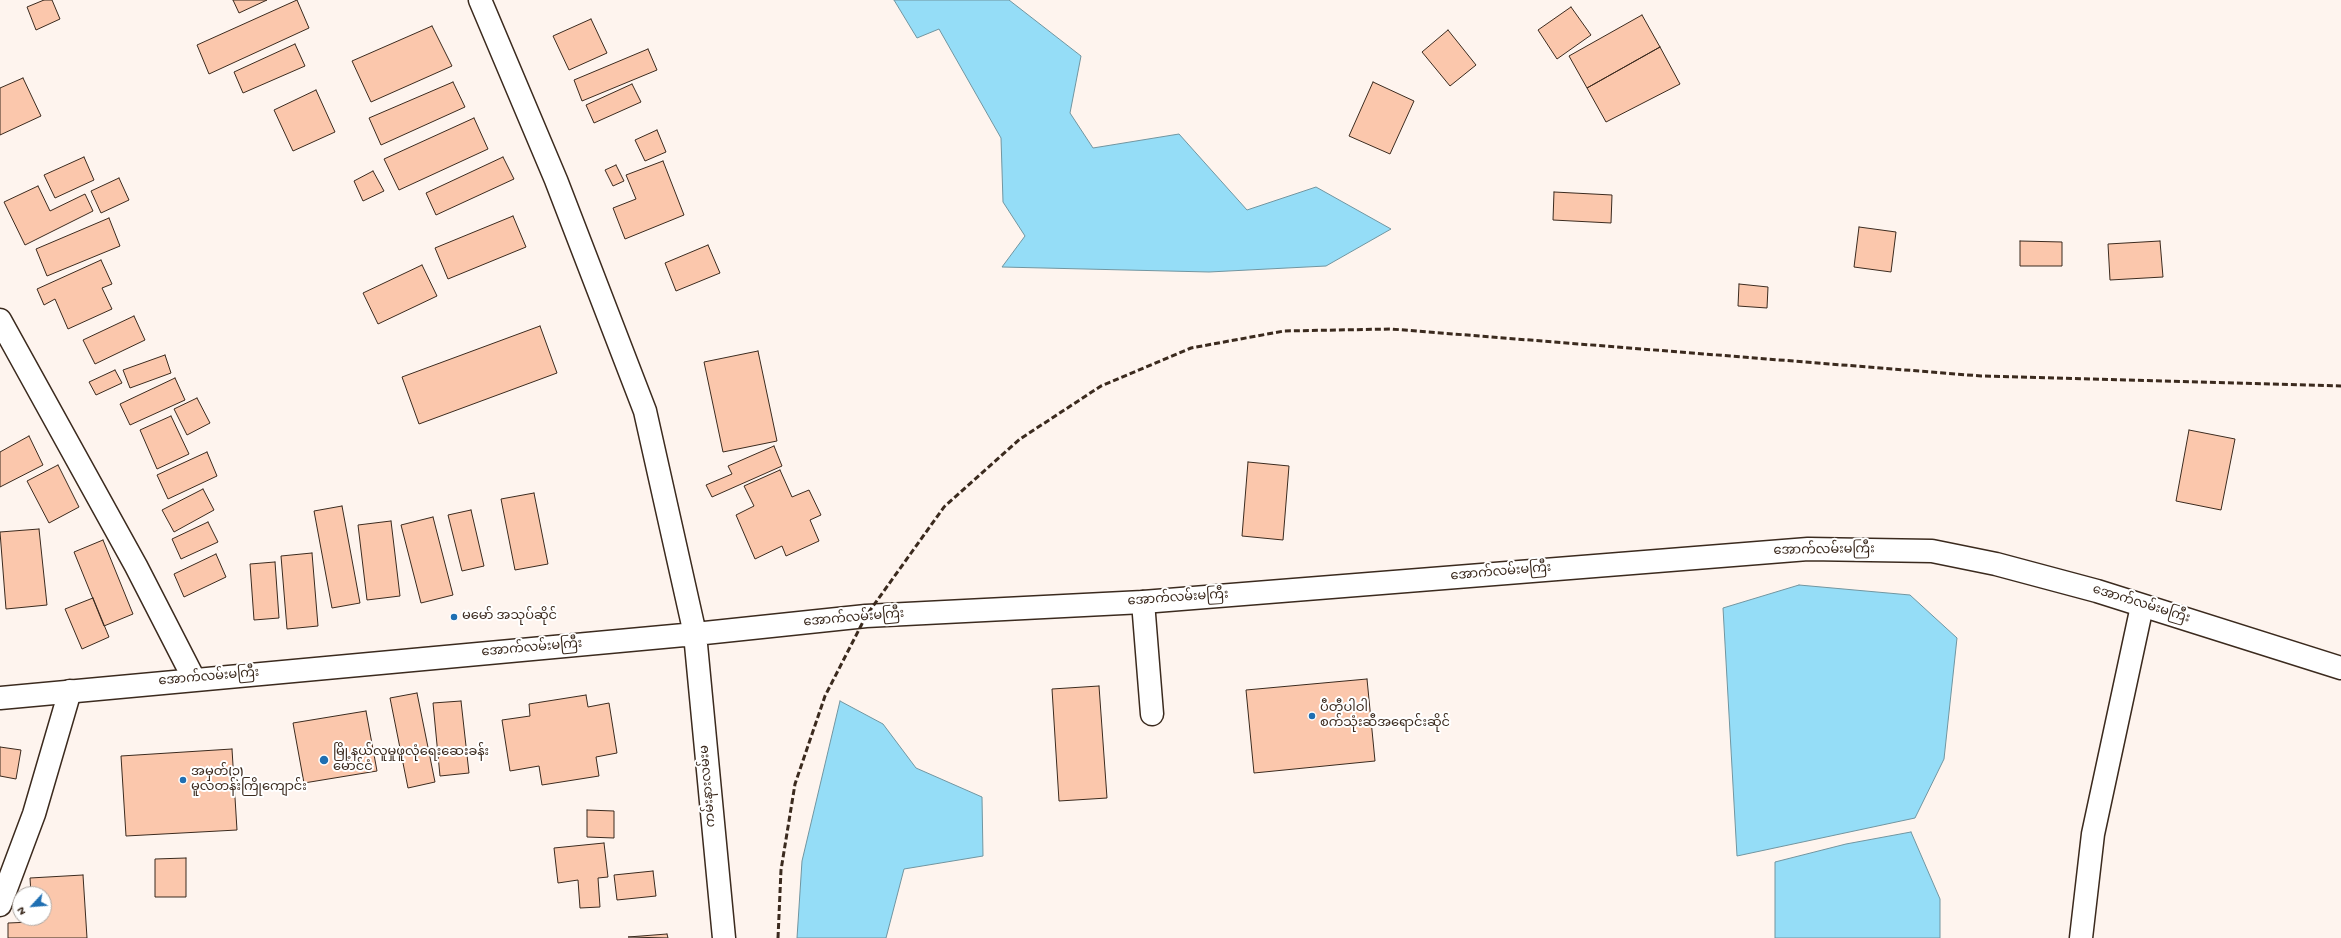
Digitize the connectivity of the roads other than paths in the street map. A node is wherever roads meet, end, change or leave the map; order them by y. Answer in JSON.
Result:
{"nodes":[{"id":1,"x":480,"y":0,"type":"edge"},
{"id":2,"x":0,"y":320,"type":"edge"},
{"id":3,"x":1143,"y":602,"type":"junction"},
{"id":4,"x":2142,"y":606,"type":"junction"},
{"id":5,"x":695,"y":634,"type":"junction"},
{"id":6,"x":2341,"y":668,"type":"edge"},
{"id":7,"x":194,"y":679,"type":"junction"},
{"id":8,"x":70,"y":691,"type":"junction"},
{"id":9,"x":0,"y":698,"type":"edge"},
{"id":10,"x":1152,"y":714,"type":"dead end"},
{"id":11,"x":0,"y":905,"type":"edge"},
{"id":12,"x":724,"y":938,"type":"edge"},
{"id":13,"x":2081,"y":938,"type":"edge"}],
"edges":[{"from":1,"to":5,"type":"main road","name":"ကမ်းနားလမ်းမ"},
{"from":2,"to":7,"type":"main road"},
{"from":3,"to":4,"type":"main road","name":"အောက်လမ်းမကြီး"},
{"from":3,"to":5,"type":"main road","name":"အောက်လမ်းမကြီး"},
{"from":3,"to":10,"type":"main road"},
{"from":4,"to":6,"type":"main road","name":"အောက်လမ်းမကြီး"},
{"from":4,"to":13,"type":"main road"},
{"from":5,"to":7,"type":"main road","name":"အောက်လမ်းမကြီး"},
{"from":5,"to":12,"type":"main road","name":"ကမ်းနားလမ်းမ"},
{"from":7,"to":8,"type":"main road","name":"အောက်လမ်းမကြီး"},
{"from":8,"to":9,"type":"main road","name":"အောက်လမ်းမကြီး"},
{"from":8,"to":11,"type":"main road"}]}
